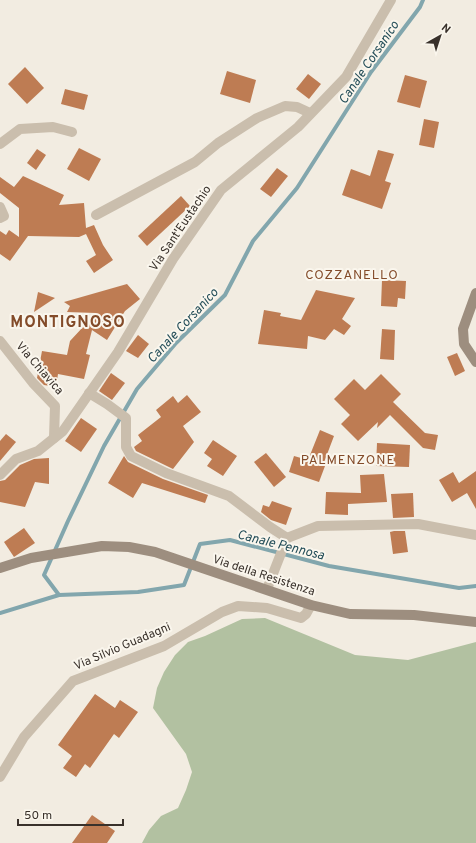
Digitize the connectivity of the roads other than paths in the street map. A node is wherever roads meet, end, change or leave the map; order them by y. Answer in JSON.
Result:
{"nodes":[{"id":1,"x":391,"y":0,"type":"edge"},
{"id":2,"x":310,"y":113,"type":"junction"},
{"id":3,"x":72,"y":132,"type":"dead end"},
{"id":4,"x":0,"y":144,"type":"edge"},
{"id":5,"x":0,"y":207,"type":"edge"},
{"id":6,"x":96,"y":215,"type":"dead end"},
{"id":7,"x":0,"y":218,"type":"edge"},
{"id":8,"x":476,"y":294,"type":"edge"},
{"id":9,"x":0,"y":341,"type":"edge"},
{"id":10,"x":476,"y":362,"type":"edge"},
{"id":11,"x":89,"y":393,"type":"junction"},
{"id":12,"x":54,"y":438,"type":"junction"},
{"id":13,"x":0,"y":475,"type":"edge"},
{"id":14,"x":476,"y":535,"type":"edge"},
{"id":15,"x":287,"y":538,"type":"junction"},
{"id":16,"x":0,"y":568,"type":"edge"},
{"id":17,"x":267,"y":589,"type":"junction"},
{"id":18,"x":311,"y":605,"type":"junction"},
{"id":19,"x":476,"y":622,"type":"edge"},
{"id":20,"x":0,"y":777,"type":"edge"}],
"edges":[{"from":1,"to":2,"type":"street","name":"Via Sant'Eustachio"},
{"from":2,"to":6,"type":"street"},
{"from":2,"to":11,"type":"street","name":"Via Sant'Eustachio"},
{"from":3,"to":4,"type":"street"},
{"from":5,"to":7,"type":"street"},
{"from":8,"to":10,"type":"street"},
{"from":9,"to":12,"type":"street","name":"Via Chiavica"},
{"from":11,"to":12,"type":"street","name":"Via Sant'Eustachio"},
{"from":11,"to":15,"type":"street"},
{"from":12,"to":13,"type":"street","name":"Via Sant'Eustachio"},
{"from":14,"to":15,"type":"street"},
{"from":15,"to":17,"type":"street"},
{"from":16,"to":17,"type":"street","name":"Via della Resistenza"},
{"from":17,"to":18,"type":"street","name":"Via della Resistenza"},
{"from":18,"to":19,"type":"street","name":"Via della Resistenza"},
{"from":18,"to":20,"type":"street","name":"Via Silvio Guadagni"}]}
